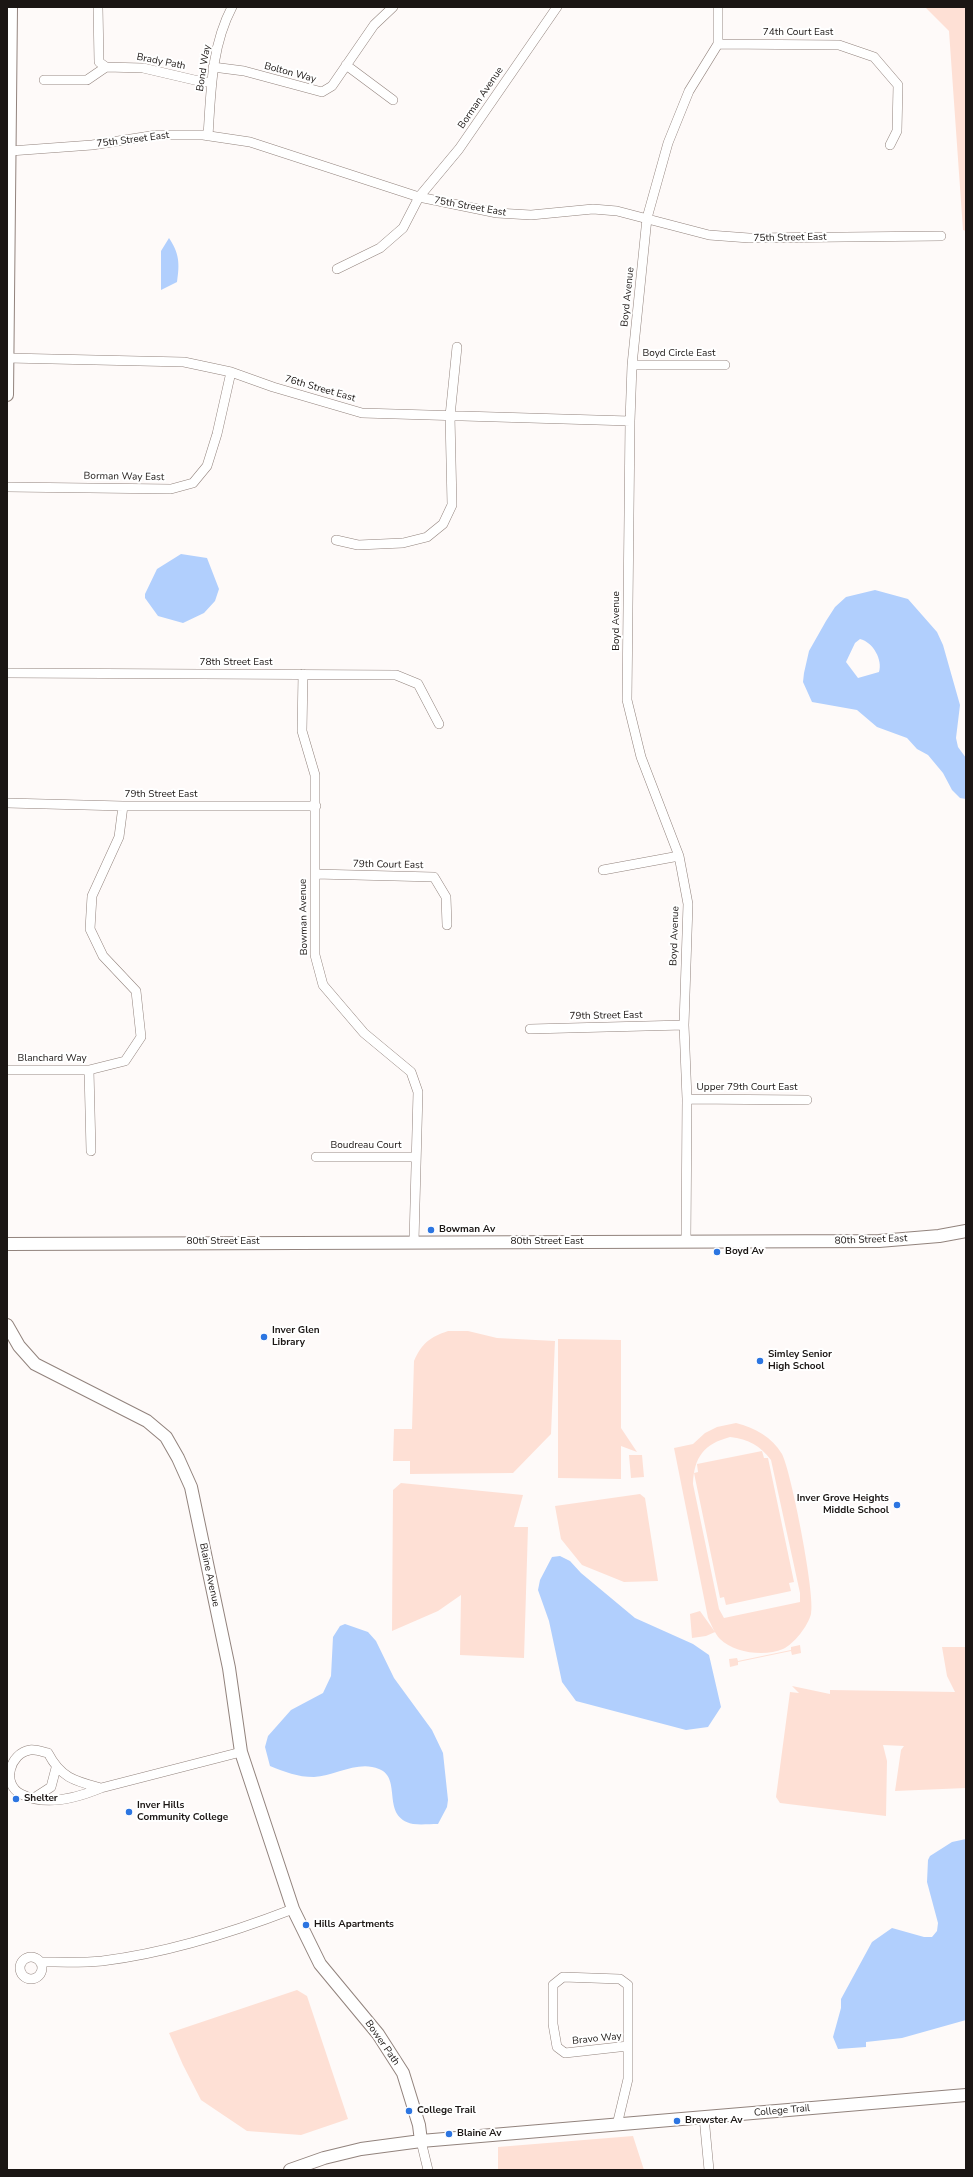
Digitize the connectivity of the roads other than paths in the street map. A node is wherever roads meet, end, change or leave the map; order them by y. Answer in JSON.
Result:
{"nodes":[{"id":1,"x":11,"y":7,"type":"edge"},
{"id":2,"x":98,"y":7,"type":"edge"},
{"id":3,"x":232,"y":7,"type":"edge"},
{"id":4,"x":393,"y":7,"type":"edge"},
{"id":5,"x":557,"y":7,"type":"edge"},
{"id":6,"x":718,"y":7,"type":"edge"},
{"id":7,"x":718,"y":44,"type":"junction"},
{"id":8,"x":346,"y":65,"type":"junction"},
{"id":9,"x":106,"y":67,"type":"junction"},
{"id":10,"x":214,"y":67,"type":"junction"},
{"id":11,"x":44,"y":80,"type":"dead end"},
{"id":12,"x":211,"y":82,"type":"junction"},
{"id":13,"x":393,"y":100,"type":"dead end"},
{"id":14,"x":208,"y":136,"type":"junction"},
{"id":15,"x":890,"y":144,"type":"dead end"},
{"id":16,"x":9,"y":151,"type":"edge"},
{"id":17,"x":419,"y":197,"type":"junction"},
{"id":18,"x":647,"y":218,"type":"junction"},
{"id":19,"x":941,"y":236,"type":"dead end"},
{"id":20,"x":337,"y":269,"type":"dead end"},
{"id":21,"x":457,"y":346,"type":"dead end"},
{"id":22,"x":8,"y":358,"type":"edge"},
{"id":23,"x":632,"y":365,"type":"junction"},
{"id":24,"x":725,"y":365,"type":"dead end"},
{"id":25,"x":231,"y":372,"type":"junction"},
{"id":26,"x":7,"y":395,"type":"edge"},
{"id":27,"x":450,"y":416,"type":"junction"},
{"id":28,"x":630,"y":421,"type":"junction"},
{"id":29,"x":7,"y":487,"type":"edge"},
{"id":30,"x":336,"y":540,"type":"dead end"},
{"id":31,"x":7,"y":673,"type":"edge"},
{"id":32,"x":303,"y":674,"type":"junction"},
{"id":33,"x":439,"y":724,"type":"dead end"},
{"id":34,"x":7,"y":803,"type":"edge"},
{"id":35,"x":123,"y":806,"type":"junction"},
{"id":36,"x":316,"y":806,"type":"junction"},
{"id":37,"x":679,"y":856,"type":"junction"},
{"id":38,"x":603,"y":870,"type":"dead end"},
{"id":39,"x":315,"y":874,"type":"junction"},
{"id":40,"x":447,"y":925,"type":"dead end"},
{"id":41,"x":684,"y":1025,"type":"junction"},
{"id":42,"x":530,"y":1029,"type":"dead end"},
{"id":43,"x":7,"y":1070,"type":"edge"},
{"id":44,"x":89,"y":1070,"type":"junction"},
{"id":45,"x":687,"y":1099,"type":"junction"},
{"id":46,"x":807,"y":1100,"type":"dead end"},
{"id":47,"x":91,"y":1151,"type":"dead end"},
{"id":48,"x":316,"y":1157,"type":"dead end"},
{"id":49,"x":416,"y":1157,"type":"junction"},
{"id":50,"x":966,"y":1231,"type":"edge"},
{"id":51,"x":414,"y":1241,"type":"junction"},
{"id":52,"x":686,"y":1242,"type":"junction"},
{"id":53,"x":7,"y":1244,"type":"edge"},
{"id":54,"x":7,"y":1325,"type":"edge"},
{"id":55,"x":241,"y":1752,"type":"junction"},
{"id":56,"x":56,"y":1768,"type":"junction"},
{"id":57,"x":101,"y":1788,"type":"junction"},
{"id":58,"x":34,"y":1798,"type":"junction"},
{"id":59,"x":293,"y":1909,"type":"junction"},
{"id":60,"x":40,"y":1962,"type":"dead end"},
{"id":61,"x":628,"y":2046,"type":"junction"},
{"id":62,"x":966,"y":2095,"type":"edge"},
{"id":63,"x":704,"y":2117,"type":"junction"},
{"id":64,"x":617,"y":2124,"type":"junction"},
{"id":65,"x":421,"y":2141,"type":"junction"},
{"id":66,"x":290,"y":2170,"type":"edge"},
{"id":67,"x":428,"y":2170,"type":"edge"},
{"id":68,"x":709,"y":2170,"type":"edge"}],
"edges":[{"from":1,"to":16,"type":"street"},
{"from":2,"to":9,"type":"street"},
{"from":3,"to":10,"type":"street","name":"Bond Way"},
{"from":4,"to":8,"type":"street","name":"Bolton Way"},
{"from":5,"to":17,"type":"street","name":"Borman Avenue"},
{"from":6,"to":7,"type":"street"},
{"from":7,"to":15,"type":"street","name":"74th Court East"},
{"from":7,"to":18,"type":"street","name":"Boyd Avenue"},
{"from":8,"to":10,"type":"street","name":"Bolton Way"},
{"from":8,"to":13,"type":"street"},
{"from":9,"to":11,"type":"street"},
{"from":9,"to":12,"type":"street","name":"Brady Path"},
{"from":10,"to":12,"type":"street","name":"Bond Way"},
{"from":12,"to":14,"type":"street","name":"Bond Way"},
{"from":14,"to":16,"type":"street","name":"75th Street East"},
{"from":14,"to":17,"type":"street","name":"75th Street East"},
{"from":16,"to":22,"type":"street"},
{"from":17,"to":18,"type":"street","name":"75th Street East"},
{"from":17,"to":20,"type":"street","name":"Borman Avenue"},
{"from":18,"to":19,"type":"street","name":"75th Street East"},
{"from":18,"to":23,"type":"street","name":"Boyd Avenue"},
{"from":21,"to":27,"type":"street"},
{"from":22,"to":25,"type":"street","name":"76th Street East"},
{"from":22,"to":26,"type":"street"},
{"from":23,"to":24,"type":"street","name":"Boyd Circle East"},
{"from":23,"to":28,"type":"street","name":"Boyd Avenue"},
{"from":25,"to":27,"type":"street","name":"76th Street East"},
{"from":25,"to":29,"type":"street","name":"Borman Way East"},
{"from":27,"to":28,"type":"street","name":"76th Street East"},
{"from":27,"to":30,"type":"street"},
{"from":28,"to":37,"type":"street","name":"Boyd Avenue"},
{"from":31,"to":32,"type":"street","name":"78th Street East"},
{"from":32,"to":33,"type":"street","name":"78th Street East"},
{"from":32,"to":36,"type":"street","name":"Bowman Avenue"},
{"from":34,"to":35,"type":"street","name":"79th Street East"},
{"from":35,"to":36,"type":"street","name":"79th Street East"},
{"from":35,"to":44,"type":"street","name":"Blanchard Way"},
{"from":36,"to":39,"type":"street","name":"Bowman Avenue"},
{"from":37,"to":38,"type":"street"},
{"from":37,"to":41,"type":"street","name":"Boyd Avenue"},
{"from":39,"to":40,"type":"street","name":"79th Court East"},
{"from":39,"to":49,"type":"street","name":"Bowman Avenue"},
{"from":41,"to":42,"type":"street","name":"79th Street East"},
{"from":41,"to":45,"type":"street","name":"Boyd Avenue"},
{"from":43,"to":44,"type":"street","name":"Blanchard Way"},
{"from":44,"to":47,"type":"street"},
{"from":45,"to":46,"type":"street","name":"Upper 79th Court East"},
{"from":45,"to":52,"type":"street","name":"Boyd Avenue"},
{"from":48,"to":49,"type":"street","name":"Boudreau Court"},
{"from":49,"to":51,"type":"street","name":"Bowman Avenue"},
{"from":50,"to":52,"type":"street","name":"80th Street East"},
{"from":51,"to":52,"type":"street","name":"80th Street East"},
{"from":51,"to":53,"type":"street","name":"80th Street East"},
{"from":54,"to":55,"type":"street","name":"Blaine Avenue"},
{"from":55,"to":57,"type":"street"},
{"from":55,"to":59,"type":"street","name":"Blaine Avenue"},
{"from":56,"to":57,"type":"street"},
{"from":56,"to":58,"type":"street"},
{"from":56,"to":58,"type":"street"},
{"from":57,"to":58,"type":"street"},
{"from":59,"to":60,"type":"street"},
{"from":59,"to":65,"type":"street","name":"Bower Path"},
{"from":61,"to":61,"type":"street","name":"Bravo Way"},
{"from":61,"to":64,"type":"street","name":"Bravo Way"},
{"from":62,"to":63,"type":"street","name":"College Trail"},
{"from":63,"to":64,"type":"street","name":"College Trail"},
{"from":63,"to":68,"type":"street"},
{"from":64,"to":65,"type":"street","name":"College Trail"},
{"from":65,"to":66,"type":"street","name":"College Trail"},
{"from":65,"to":67,"type":"street","name":"Bower Path"}]}
